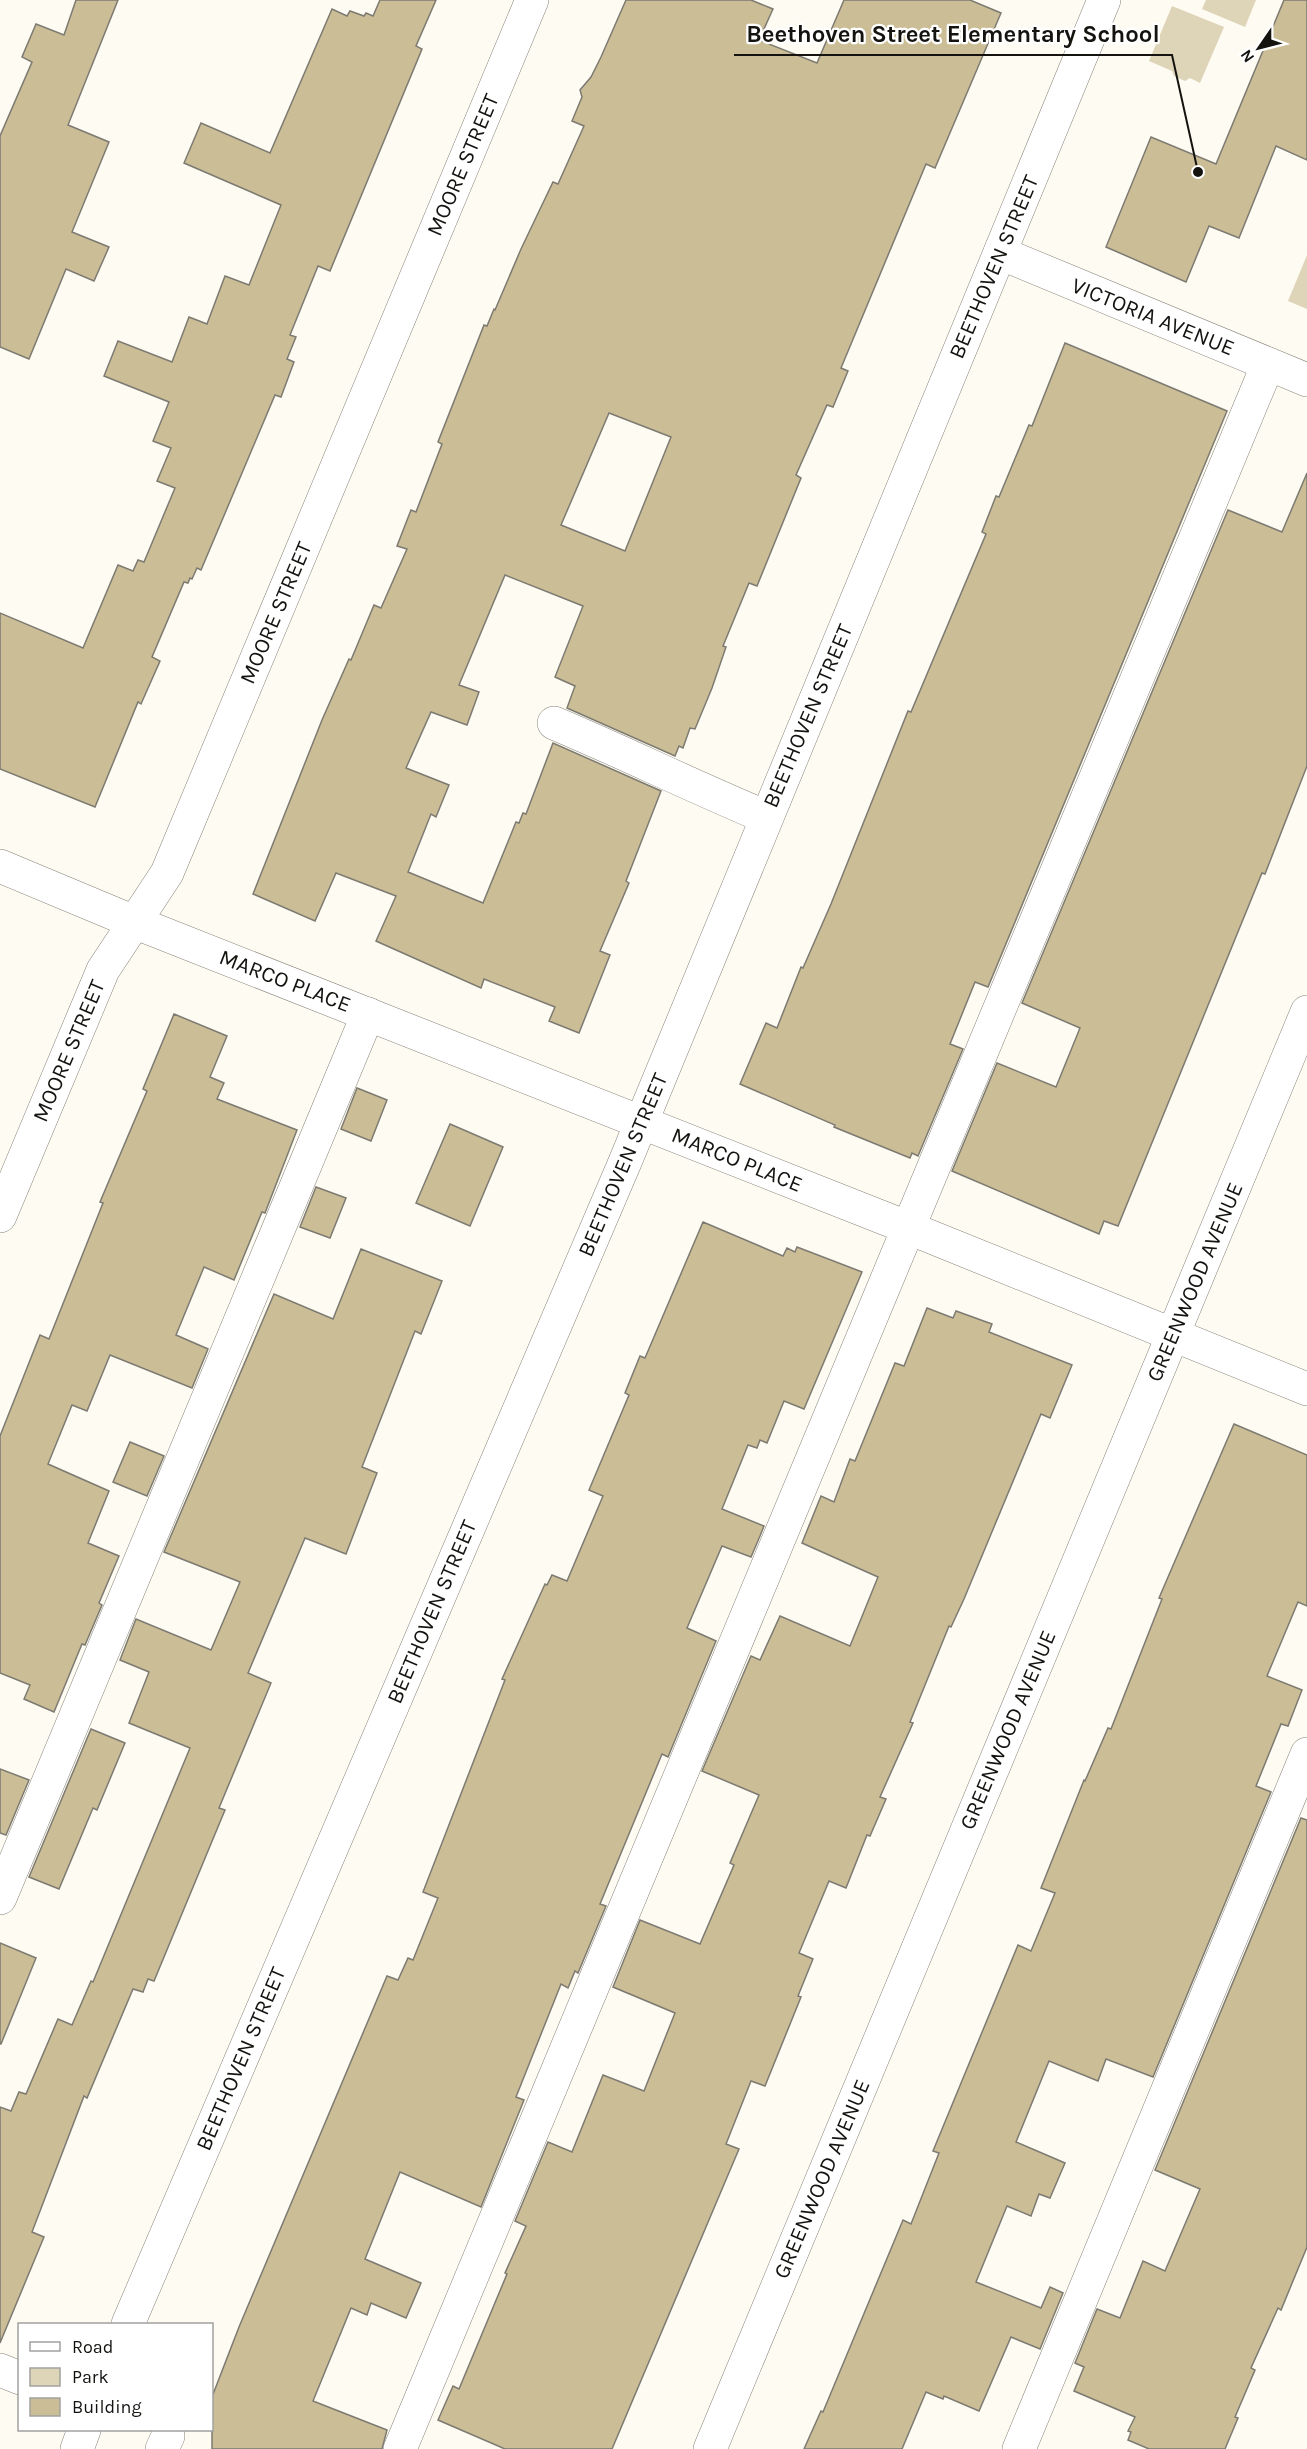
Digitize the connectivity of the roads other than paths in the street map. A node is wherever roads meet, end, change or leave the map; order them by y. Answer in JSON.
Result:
{"nodes":[{"id":1,"x":532,"y":0,"type":"edge"},
{"id":2,"x":1104,"y":0,"type":"edge"},
{"id":3,"x":1000,"y":253,"type":"junction"},
{"id":4,"x":1268,"y":364,"type":"junction"},
{"id":5,"x":1307,"y":380,"type":"edge"},
{"id":6,"x":554,"y":723,"type":"dead end"},
{"id":7,"x":766,"y":817,"type":"junction"},
{"id":8,"x":0,"y":866,"type":"edge"},
{"id":9,"x":134,"y":922,"type":"junction"},
{"id":10,"x":1307,"y":1012,"type":"edge"},
{"id":11,"x":368,"y":1014,"type":"junction"},
{"id":12,"x":641,"y":1122,"type":"junction"},
{"id":13,"x":0,"y":1216,"type":"edge"},
{"id":14,"x":909,"y":1228,"type":"junction"},
{"id":15,"x":1173,"y":1334,"type":"junction"},
{"id":16,"x":1307,"y":1389,"type":"edge"},
{"id":17,"x":1307,"y":1754,"type":"edge"},
{"id":18,"x":0,"y":1898,"type":"edge"},
{"id":19,"x":129,"y":2323,"type":"edge"},
{"id":20,"x":0,"y":2370,"type":"edge"},
{"id":21,"x":18,"y":2377,"type":"edge"},
{"id":22,"x":84,"y":2431,"type":"edge"},
{"id":23,"x":77,"y":2449,"type":"edge"},
{"id":24,"x":400,"y":2449,"type":"edge"},
{"id":25,"x":710,"y":2449,"type":"edge"},
{"id":26,"x":1019,"y":2449,"type":"edge"}],
"edges":[{"from":1,"to":9,"type":"street","name":"MOORE STREET"},
{"from":2,"to":3,"type":"street","name":"BEETHOVEN STREET"},
{"from":3,"to":4,"type":"street","name":"VICTORIA AVENUE"},
{"from":3,"to":7,"type":"street","name":"BEETHOVEN STREET"},
{"from":4,"to":5,"type":"street","name":"VICTORIA AVENUE"},
{"from":4,"to":14,"type":"street"},
{"from":6,"to":7,"type":"street"},
{"from":7,"to":12,"type":"street","name":"BEETHOVEN STREET"},
{"from":8,"to":9,"type":"street","name":"MARCO PLACE"},
{"from":9,"to":11,"type":"street","name":"MARCO PLACE"},
{"from":9,"to":13,"type":"street","name":"MOORE STREET"},
{"from":10,"to":15,"type":"street","name":"GREENWOOD AVENUE"},
{"from":11,"to":12,"type":"street","name":"MARCO PLACE"},
{"from":11,"to":18,"type":"street"},
{"from":12,"to":14,"type":"street","name":"MARCO PLACE"},
{"from":12,"to":19,"type":"street","name":"BEETHOVEN STREET"},
{"from":14,"to":15,"type":"street","name":"MARCO PLACE"},
{"from":14,"to":24,"type":"street"},
{"from":15,"to":16,"type":"street","name":"MARCO PLACE"},
{"from":15,"to":25,"type":"street","name":"GREENWOOD AVENUE"},
{"from":17,"to":26,"type":"street"},
{"from":20,"to":21,"type":"street"},
{"from":22,"to":23,"type":"street"}]}
